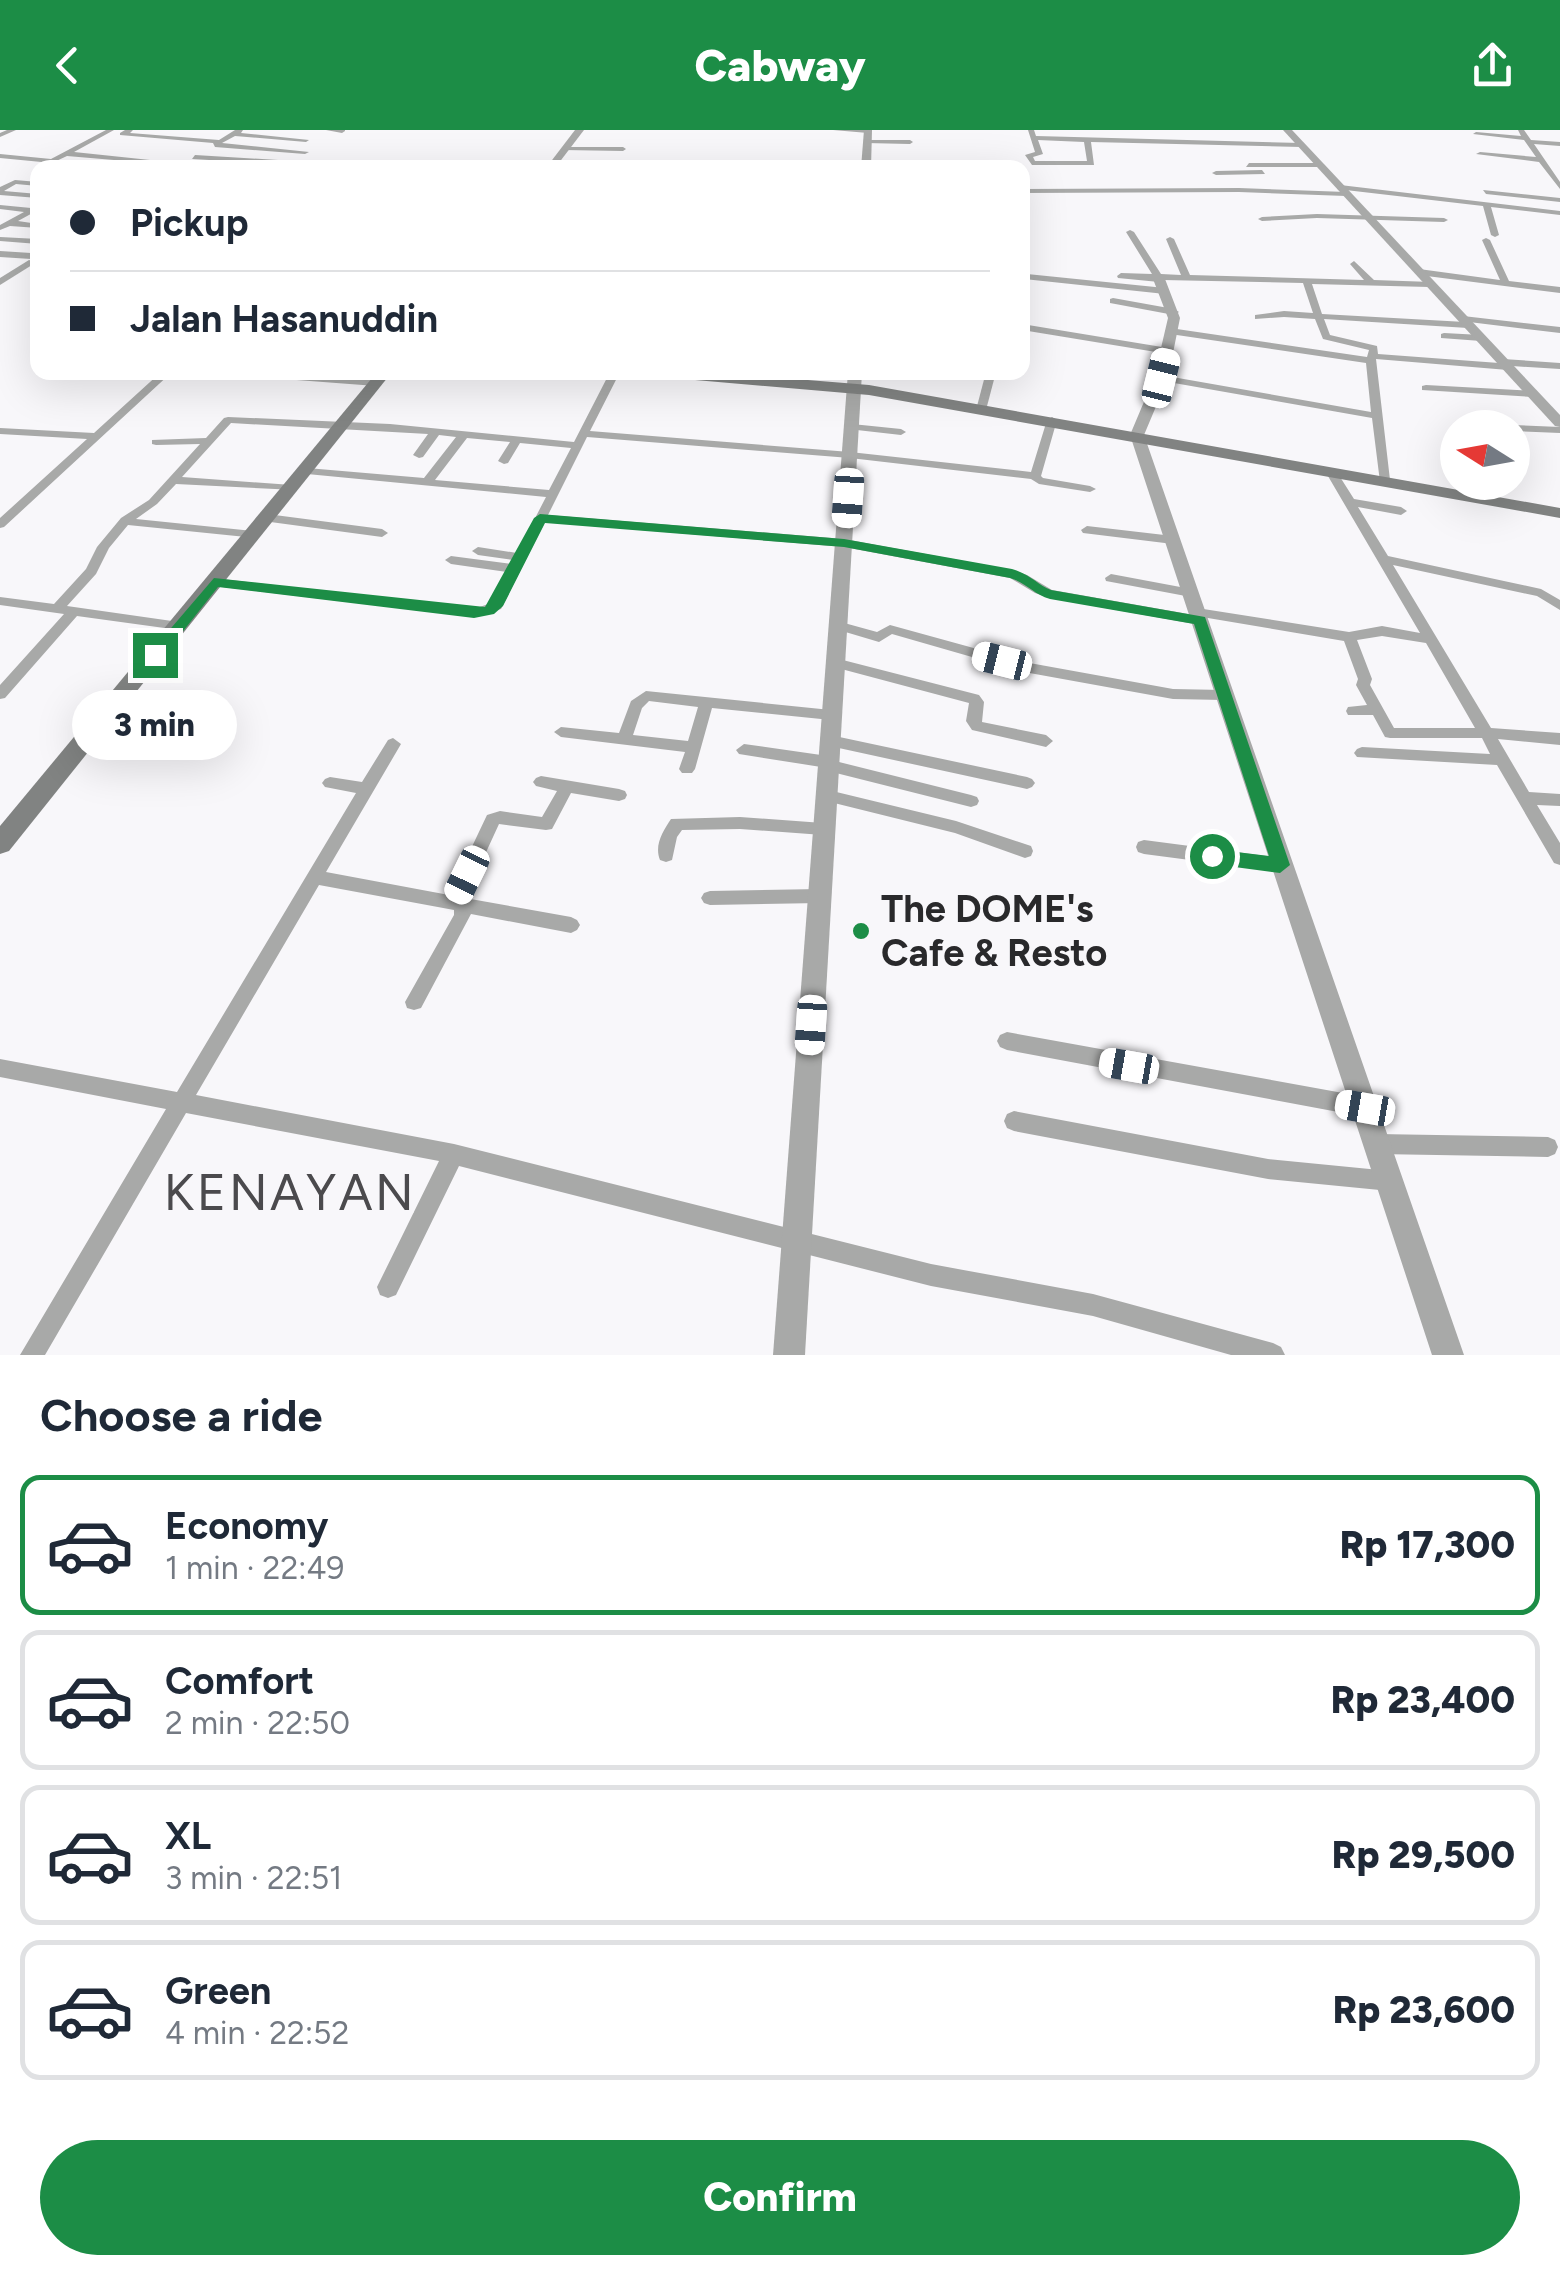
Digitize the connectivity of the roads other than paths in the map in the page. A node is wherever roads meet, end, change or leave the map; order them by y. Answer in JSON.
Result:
{"nodes":[{"id":1,"x":13,"y":130,"type":"edge"},
{"id":2,"x":156,"y":130,"type":"edge"},
{"id":3,"x":180,"y":130,"type":"edge"},
{"id":4,"x":207,"y":130,"type":"edge"},
{"id":5,"x":330,"y":130,"type":"edge"},
{"id":6,"x":580,"y":130,"type":"edge"},
{"id":7,"x":836,"y":130,"type":"edge"},
{"id":8,"x":342,"y":131,"type":"edge"},
{"id":9,"x":108,"y":132,"type":"edge"},
{"id":10,"x":126,"y":132,"type":"edge"},
{"id":11,"x":237,"y":132,"type":"edge"},
{"id":12,"x":868,"y":134,"type":"edge"},
{"id":13,"x":1476,"y":134,"type":"dead end"},
{"id":14,"x":1524,"y":134,"type":"edge"},
{"id":15,"x":0,"y":135,"type":"edge"},
{"id":16,"x":145,"y":136,"type":"junction"},
{"id":17,"x":166,"y":138,"type":"junction"},
{"id":18,"x":1223,"y":138,"type":"dead end"},
{"id":19,"x":190,"y":140,"type":"junction"},
{"id":20,"x":306,"y":140,"type":"dead end"},
{"id":21,"x":1296,"y":140,"type":"edge"},
{"id":22,"x":910,"y":142,"type":"dead end"},
{"id":23,"x":1035,"y":142,"type":"edge"},
{"id":24,"x":218,"y":143,"type":"junction"},
{"id":25,"x":1560,"y":144,"type":"edge"},
{"id":26,"x":150,"y":146,"type":"dead end"},
{"id":27,"x":1088,"y":147,"type":"junction"},
{"id":28,"x":566,"y":149,"type":"junction"},
{"id":29,"x":623,"y":150,"type":"dead end"},
{"id":30,"x":305,"y":152,"type":"dead end"},
{"id":31,"x":197,"y":154,"type":"junction"},
{"id":32,"x":1480,"y":154,"type":"dead end"},
{"id":33,"x":0,"y":156,"type":"edge"},
{"id":34,"x":64,"y":156,"type":"junction"},
{"id":35,"x":27,"y":160,"type":"junction"},
{"id":36,"x":30,"y":160,"type":"edge"},
{"id":37,"x":55,"y":160,"type":"edge"},
{"id":38,"x":92,"y":160,"type":"edge"},
{"id":39,"x":92,"y":160,"type":"edge"},
{"id":40,"x":189,"y":160,"type":"edge"},
{"id":41,"x":262,"y":160,"type":"edge"},
{"id":42,"x":556,"y":160,"type":"edge"},
{"id":43,"x":866,"y":160,"type":"edge"},
{"id":44,"x":1068,"y":164,"type":"junction"},
{"id":45,"x":1543,"y":164,"type":"junction"},
{"id":46,"x":1321,"y":167,"type":"junction"},
{"id":47,"x":4,"y":168,"type":"dead end"},
{"id":48,"x":1250,"y":168,"type":"junction"},
{"id":49,"x":1560,"y":168,"type":"edge"},
{"id":50,"x":1287,"y":169,"type":"dead end"},
{"id":51,"x":1275,"y":172,"type":"dead end"},
{"id":52,"x":1138,"y":176,"type":"dead end"},
{"id":53,"x":30,"y":180,"type":"edge"},
{"id":54,"x":1260,"y":180,"type":"junction"},
{"id":55,"x":1560,"y":187,"type":"edge"},
{"id":56,"x":1341,"y":189,"type":"junction"},
{"id":57,"x":1030,"y":190,"type":"edge"},
{"id":58,"x":1079,"y":190,"type":"junction"},
{"id":59,"x":1142,"y":190,"type":"junction"},
{"id":60,"x":0,"y":191,"type":"edge"},
{"id":61,"x":1486,"y":192,"type":"dead end"},
{"id":62,"x":30,"y":195,"type":"edge"},
{"id":63,"x":1560,"y":200,"type":"edge"},
{"id":64,"x":1486,"y":204,"type":"junction"},
{"id":65,"x":0,"y":207,"type":"edge"},
{"id":66,"x":30,"y":209,"type":"edge"},
{"id":67,"x":30,"y":212,"type":"edge"},
{"id":68,"x":1560,"y":212,"type":"edge"},
{"id":69,"x":1369,"y":218,"type":"junction"},
{"id":70,"x":1262,"y":220,"type":"dead end"},
{"id":71,"x":1444,"y":220,"type":"dead end"},
{"id":72,"x":3,"y":224,"type":"edge"},
{"id":73,"x":30,"y":226,"type":"edge"},
{"id":74,"x":1130,"y":232,"type":"dead end"},
{"id":75,"x":0,"y":239,"type":"edge"},
{"id":76,"x":1170,"y":239,"type":"dead end"},
{"id":77,"x":30,"y":241,"type":"edge"},
{"id":78,"x":0,"y":254,"type":"edge"},
{"id":79,"x":30,"y":258,"type":"edge"},
{"id":80,"x":30,"y":261,"type":"edge"},
{"id":81,"x":1354,"y":264,"type":"dead end"},
{"id":82,"x":0,"y":271,"type":"edge"},
{"id":83,"x":14,"y":272,"type":"junction"},
{"id":84,"x":1419,"y":272,"type":"junction"},
{"id":85,"x":1121,"y":276,"type":"dead end"},
{"id":86,"x":1187,"y":278,"type":"junction"},
{"id":87,"x":1030,"y":279,"type":"edge"},
{"id":88,"x":1306,"y":280,"type":"junction"},
{"id":89,"x":0,"y":282,"type":"edge"},
{"id":90,"x":1371,"y":282,"type":"junction"},
{"id":91,"x":1506,"y":283,"type":"junction"},
{"id":92,"x":1430,"y":284,"type":"junction"},
{"id":93,"x":1560,"y":290,"type":"edge"},
{"id":94,"x":1113,"y":301,"type":"dead end"},
{"id":95,"x":1167,"y":313,"type":"junction"},
{"id":96,"x":1258,"y":317,"type":"dead end"},
{"id":97,"x":1320,"y":317,"type":"junction"},
{"id":98,"x":1466,"y":322,"type":"junction"},
{"id":99,"x":1030,"y":326,"type":"edge"},
{"id":100,"x":1560,"y":330,"type":"edge"},
{"id":101,"x":1444,"y":336,"type":"dead end"},
{"id":102,"x":1481,"y":338,"type":"junction"},
{"id":103,"x":1371,"y":358,"type":"junction"},
{"id":104,"x":1506,"y":365,"type":"junction"},
{"id":105,"x":1560,"y":366,"type":"edge"},
{"id":106,"x":1161,"y":378,"type":"junction"},
{"id":107,"x":158,"y":380,"type":"edge"},
{"id":108,"x":379,"y":380,"type":"edge"},
{"id":109,"x":611,"y":380,"type":"edge"},
{"id":110,"x":854,"y":380,"type":"edge"},
{"id":111,"x":990,"y":380,"type":"edge"},
{"id":112,"x":1426,"y":388,"type":"dead end"},
{"id":113,"x":1533,"y":394,"type":"junction"},
{"id":114,"x":981,"y":410,"type":"junction"},
{"id":115,"x":1378,"y":416,"type":"junction"},
{"id":116,"x":1052,"y":420,"type":"junction"},
{"id":117,"x":1558,"y":422,"type":"edge"},
{"id":118,"x":342,"y":426,"type":"junction"},
{"id":119,"x":1530,"y":426,"type":"edge"},
{"id":120,"x":852,"y":427,"type":"junction"},
{"id":121,"x":0,"y":431,"type":"edge"},
{"id":122,"x":436,"y":431,"type":"junction"},
{"id":123,"x":901,"y":432,"type":"dead end"},
{"id":124,"x":464,"y":434,"type":"junction"},
{"id":125,"x":1138,"y":435,"type":"junction"},
{"id":126,"x":96,"y":436,"type":"junction"},
{"id":127,"x":517,"y":440,"type":"junction"},
{"id":128,"x":582,"y":440,"type":"junction"},
{"id":129,"x":208,"y":441,"type":"junction"},
{"id":130,"x":156,"y":442,"type":"dead end"},
{"id":131,"x":419,"y":455,"type":"dead end"},
{"id":132,"x":850,"y":455,"type":"junction"},
{"id":133,"x":504,"y":461,"type":"dead end"},
{"id":134,"x":307,"y":471,"type":"junction"},
{"id":135,"x":1332,"y":471,"type":"junction"},
{"id":136,"x":1036,"y":476,"type":"junction"},
{"id":137,"x":174,"y":480,"type":"junction"},
{"id":138,"x":1384,"y":480,"type":"junction"},
{"id":139,"x":427,"y":482,"type":"junction"},
{"id":140,"x":1440,"y":486,"type":"edge"},
{"id":141,"x":292,"y":488,"type":"junction"},
{"id":142,"x":1090,"y":488,"type":"dead end"},
{"id":143,"x":553,"y":494,"type":"junction"},
{"id":144,"x":1517,"y":500,"type":"edge"},
{"id":145,"x":1348,"y":502,"type":"junction"},
{"id":146,"x":1401,"y":511,"type":"dead end"},
{"id":147,"x":1560,"y":513,"type":"edge"},
{"id":148,"x":540,"y":518,"type":"junction"},
{"id":149,"x":125,"y":522,"type":"junction"},
{"id":150,"x":0,"y":524,"type":"edge"},
{"id":151,"x":260,"y":527,"type":"junction"},
{"id":152,"x":1087,"y":530,"type":"dead end"},
{"id":153,"x":382,"y":533,"type":"dead end"},
{"id":154,"x":1173,"y":540,"type":"junction"},
{"id":155,"x":844,"y":543,"type":"junction"},
{"id":156,"x":478,"y":551,"type":"dead end"},
{"id":157,"x":1383,"y":559,"type":"junction"},
{"id":158,"x":451,"y":560,"type":"dead end"},
{"id":159,"x":518,"y":563,"type":"junction"},
{"id":160,"x":1111,"y":578,"type":"dead end"},
{"id":161,"x":214,"y":582,"type":"junction"},
{"id":162,"x":0,"y":602,"type":"edge"},
{"id":163,"x":1560,"y":606,"type":"edge"},
{"id":164,"x":1196,"y":608,"type":"junction"},
{"id":165,"x":57,"y":609,"type":"junction"},
{"id":166,"x":74,"y":612,"type":"junction"},
{"id":167,"x":179,"y":626,"type":"junction"},
{"id":168,"x":838,"y":626,"type":"junction"},
{"id":169,"x":1349,"y":637,"type":"junction"},
{"id":170,"x":1431,"y":639,"type":"junction"},
{"id":171,"x":835,"y":663,"type":"junction"},
{"id":172,"x":0,"y":694,"type":"edge"},
{"id":173,"x":1223,"y":695,"type":"junction"},
{"id":174,"x":707,"y":701,"type":"junction"},
{"id":175,"x":1377,"y":710,"type":"junction"},
{"id":176,"x":1352,"y":711,"type":"dead end"},
{"id":177,"x":832,"y":715,"type":"junction"},
{"id":178,"x":561,"y":732,"type":"dead end"},
{"id":179,"x":1488,"y":733,"type":"junction"},
{"id":180,"x":624,"y":739,"type":"junction"},
{"id":181,"x":1560,"y":739,"type":"edge"},
{"id":182,"x":1046,"y":740,"type":"dead end"},
{"id":183,"x":393,"y":744,"type":"dead end"},
{"id":184,"x":693,"y":747,"type":"junction"},
{"id":185,"x":744,"y":750,"type":"dead end"},
{"id":186,"x":1362,"y":753,"type":"dead end"},
{"id":187,"x":829,"y":756,"type":"junction"},
{"id":188,"x":1504,"y":760,"type":"junction"},
{"id":189,"x":687,"y":769,"type":"dead end"},
{"id":190,"x":541,"y":782,"type":"dead end"},
{"id":191,"x":330,"y":783,"type":"dead end"},
{"id":192,"x":1027,"y":783,"type":"dead end"},
{"id":193,"x":566,"y":786,"type":"junction"},
{"id":194,"x":367,"y":789,"type":"junction"},
{"id":195,"x":619,"y":795,"type":"dead end"},
{"id":196,"x":824,"y":795,"type":"junction"},
{"id":197,"x":1526,"y":798,"type":"junction"},
{"id":198,"x":1560,"y":800,"type":"edge"},
{"id":199,"x":970,"y":801,"type":"dead end"},
{"id":200,"x":823,"y":829,"type":"junction"},
{"id":201,"x":0,"y":844,"type":"edge"},
{"id":202,"x":1144,"y":847,"type":"dead end"},
{"id":203,"x":1025,"y":850,"type":"dead end"},
{"id":204,"x":666,"y":855,"type":"dead end"},
{"id":205,"x":1560,"y":858,"type":"edge"},
{"id":206,"x":1280,"y":865,"type":"junction"},
{"id":207,"x":316,"y":877,"type":"junction"},
{"id":208,"x":820,"y":896,"type":"junction"},
{"id":209,"x":710,"y":898,"type":"dead end"},
{"id":210,"x":458,"y":904,"type":"junction"},
{"id":211,"x":571,"y":924,"type":"dead end"},
{"id":212,"x":414,"y":1002,"type":"dead end"},
{"id":213,"x":1008,"y":1041,"type":"dead end"},
{"id":214,"x":0,"y":1068,"type":"edge"},
{"id":215,"x":180,"y":1103,"type":"junction"},
{"id":216,"x":1365,"y":1108,"type":"junction"},
{"id":217,"x":1014,"y":1121,"type":"dead end"},
{"id":218,"x":1377,"y":1144,"type":"junction"},
{"id":219,"x":1548,"y":1147,"type":"dead end"},
{"id":220,"x":454,"y":1154,"type":"junction"},
{"id":221,"x":1390,"y":1181,"type":"junction"},
{"id":222,"x":797,"y":1241,"type":"junction"},
{"id":223,"x":388,"y":1287,"type":"dead end"},
{"id":224,"x":32,"y":1355,"type":"edge"},
{"id":225,"x":788,"y":1355,"type":"edge"},
{"id":226,"x":1274,"y":1355,"type":"edge"},
{"id":227,"x":1448,"y":1355,"type":"edge"}],
"edges":[{"from":1,"to":15,"type":"street"},
{"from":2,"to":16,"type":"street"},
{"from":3,"to":17,"type":"street"},
{"from":4,"to":19,"type":"street"},
{"from":5,"to":8,"type":"street"},
{"from":6,"to":28,"type":"street"},
{"from":7,"to":12,"type":"street"},
{"from":9,"to":10,"type":"street"},
{"from":9,"to":34,"type":"street"},
{"from":10,"to":16,"type":"street"},
{"from":11,"to":20,"type":"street"},
{"from":11,"to":24,"type":"street"},
{"from":12,"to":22,"type":"street"},
{"from":12,"to":43,"type":"street"},
{"from":13,"to":14,"type":"street"},
{"from":14,"to":25,"type":"street"},
{"from":14,"to":45,"type":"street"},
{"from":16,"to":17,"type":"street"},
{"from":17,"to":19,"type":"street"},
{"from":17,"to":26,"type":"street"},
{"from":18,"to":21,"type":"street"},
{"from":19,"to":24,"type":"street"},
{"from":21,"to":27,"type":"street"},
{"from":21,"to":46,"type":"street"},
{"from":23,"to":27,"type":"street"},
{"from":23,"to":27,"type":"street"},
{"from":23,"to":44,"type":"street"},
{"from":24,"to":30,"type":"street"},
{"from":24,"to":31,"type":"street"},
{"from":27,"to":44,"type":"street"},
{"from":28,"to":29,"type":"street"},
{"from":28,"to":42,"type":"street"},
{"from":31,"to":40,"type":"street"},
{"from":31,"to":41,"type":"street"},
{"from":32,"to":45,"type":"street"},
{"from":33,"to":35,"type":"street"},
{"from":34,"to":37,"type":"street"},
{"from":34,"to":38,"type":"street"},
{"from":34,"to":39,"type":"street"},
{"from":35,"to":36,"type":"street"},
{"from":35,"to":47,"type":"street"},
{"from":44,"to":58,"type":"street"},
{"from":45,"to":49,"type":"street"},
{"from":45,"to":55,"type":"street"},
{"from":46,"to":48,"type":"street"},
{"from":46,"to":50,"type":"street"},
{"from":46,"to":56,"type":"street"},
{"from":48,"to":51,"type":"street"},
{"from":48,"to":54,"type":"street"},
{"from":48,"to":54,"type":"street"},
{"from":52,"to":59,"type":"street"},
{"from":53,"to":60,"type":"street"},
{"from":54,"to":56,"type":"street"},
{"from":56,"to":59,"type":"street"},
{"from":56,"to":64,"type":"street"},
{"from":56,"to":69,"type":"street"},
{"from":57,"to":58,"type":"street"},
{"from":58,"to":59,"type":"street"},
{"from":60,"to":62,"type":"street"},
{"from":61,"to":63,"type":"street"},
{"from":64,"to":68,"type":"street"},
{"from":64,"to":91,"type":"street"},
{"from":65,"to":66,"type":"street"},
{"from":67,"to":72,"type":"street"},
{"from":69,"to":70,"type":"street"},
{"from":69,"to":71,"type":"street"},
{"from":69,"to":84,"type":"street"},
{"from":72,"to":73,"type":"street"},
{"from":74,"to":95,"type":"street"},
{"from":75,"to":77,"type":"street"},
{"from":76,"to":86,"type":"street"},
{"from":78,"to":79,"type":"street"},
{"from":80,"to":83,"type":"street"},
{"from":81,"to":90,"type":"street"},
{"from":82,"to":83,"type":"street"},
{"from":83,"to":89,"type":"street"},
{"from":84,"to":91,"type":"street"},
{"from":84,"to":92,"type":"street"},
{"from":85,"to":95,"type":"street"},
{"from":86,"to":88,"type":"street"},
{"from":86,"to":95,"type":"street"},
{"from":87,"to":95,"type":"street"},
{"from":88,"to":90,"type":"street"},
{"from":88,"to":97,"type":"street"},
{"from":90,"to":92,"type":"street"},
{"from":91,"to":93,"type":"street"},
{"from":92,"to":98,"type":"street"},
{"from":94,"to":95,"type":"street"},
{"from":95,"to":99,"type":"street"},
{"from":95,"to":103,"type":"street"},
{"from":95,"to":106,"type":"street"},
{"from":96,"to":97,"type":"street"},
{"from":97,"to":98,"type":"street"},
{"from":97,"to":103,"type":"street"},
{"from":98,"to":100,"type":"street"},
{"from":98,"to":102,"type":"street"},
{"from":101,"to":102,"type":"street"},
{"from":102,"to":104,"type":"street"},
{"from":103,"to":104,"type":"street"},
{"from":103,"to":115,"type":"street"},
{"from":104,"to":105,"type":"street"},
{"from":104,"to":113,"type":"street"},
{"from":106,"to":115,"type":"street"},
{"from":106,"to":125,"type":"street"},
{"from":107,"to":126,"type":"street"},
{"from":108,"to":118,"type":"main road"},
{"from":109,"to":128,"type":"street"},
{"from":110,"to":114,"type":"main road"},
{"from":110,"to":120,"type":"street"},
{"from":111,"to":114,"type":"street"},
{"from":112,"to":113,"type":"street"},
{"from":113,"to":117,"type":"street"},
{"from":114,"to":116,"type":"main road"},
{"from":115,"to":138,"type":"street"},
{"from":116,"to":125,"type":"main road"},
{"from":116,"to":136,"type":"street"},
{"from":117,"to":119,"type":"street"},
{"from":118,"to":122,"type":"street"},
{"from":118,"to":129,"type":"street"},
{"from":118,"to":134,"type":"main road"},
{"from":120,"to":123,"type":"street"},
{"from":120,"to":132,"type":"street"},
{"from":121,"to":126,"type":"street"},
{"from":122,"to":124,"type":"street"},
{"from":122,"to":131,"type":"street"},
{"from":124,"to":127,"type":"street"},
{"from":124,"to":139,"type":"street"},
{"from":125,"to":135,"type":"main road"},
{"from":125,"to":154,"type":"street"},
{"from":126,"to":150,"type":"street"},
{"from":127,"to":128,"type":"street"},
{"from":127,"to":133,"type":"street"},
{"from":128,"to":132,"type":"street"},
{"from":128,"to":143,"type":"street"},
{"from":129,"to":130,"type":"street"},
{"from":129,"to":137,"type":"street"},
{"from":132,"to":136,"type":"street"},
{"from":132,"to":155,"type":"street"},
{"from":134,"to":139,"type":"street"},
{"from":134,"to":141,"type":"main road"},
{"from":135,"to":138,"type":"main road"},
{"from":135,"to":145,"type":"street"},
{"from":136,"to":142,"type":"street"},
{"from":137,"to":141,"type":"street"},
{"from":137,"to":149,"type":"street"},
{"from":138,"to":140,"type":"main road"},
{"from":139,"to":143,"type":"street"},
{"from":141,"to":151,"type":"main road"},
{"from":143,"to":148,"type":"street"},
{"from":144,"to":147,"type":"main road"},
{"from":145,"to":146,"type":"street"},
{"from":145,"to":157,"type":"street"},
{"from":148,"to":155,"type":"street"},
{"from":148,"to":159,"type":"street"},
{"from":149,"to":151,"type":"street"},
{"from":149,"to":165,"type":"street"},
{"from":151,"to":153,"type":"street"},
{"from":151,"to":161,"type":"main road"},
{"from":152,"to":154,"type":"street"},
{"from":154,"to":164,"type":"street"},
{"from":155,"to":164,"type":"street"},
{"from":155,"to":168,"type":"street"},
{"from":156,"to":159,"type":"street"},
{"from":157,"to":163,"type":"street"},
{"from":157,"to":170,"type":"street"},
{"from":158,"to":159,"type":"street"},
{"from":159,"to":161,"type":"street"},
{"from":160,"to":164,"type":"street"},
{"from":161,"to":167,"type":"main road"},
{"from":162,"to":165,"type":"street"},
{"from":164,"to":169,"type":"street"},
{"from":164,"to":173,"type":"street"},
{"from":165,"to":166,"type":"street"},
{"from":166,"to":167,"type":"street"},
{"from":166,"to":172,"type":"street"},
{"from":167,"to":201,"type":"main road"},
{"from":168,"to":171,"type":"street"},
{"from":168,"to":173,"type":"street"},
{"from":169,"to":170,"type":"street"},
{"from":169,"to":175,"type":"street"},
{"from":170,"to":179,"type":"street"},
{"from":171,"to":177,"type":"street"},
{"from":171,"to":182,"type":"street"},
{"from":173,"to":206,"type":"street"},
{"from":174,"to":177,"type":"street"},
{"from":174,"to":180,"type":"street"},
{"from":174,"to":184,"type":"street"},
{"from":175,"to":176,"type":"street"},
{"from":175,"to":179,"type":"street"},
{"from":177,"to":187,"type":"street"},
{"from":178,"to":180,"type":"street"},
{"from":179,"to":181,"type":"street"},
{"from":179,"to":188,"type":"street"},
{"from":180,"to":184,"type":"street"},
{"from":183,"to":194,"type":"street"},
{"from":184,"to":189,"type":"street"},
{"from":185,"to":187,"type":"street"},
{"from":186,"to":188,"type":"street"},
{"from":187,"to":192,"type":"street"},
{"from":187,"to":196,"type":"street"},
{"from":187,"to":199,"type":"street"},
{"from":188,"to":197,"type":"street"},
{"from":190,"to":193,"type":"street"},
{"from":191,"to":194,"type":"street"},
{"from":193,"to":195,"type":"street"},
{"from":193,"to":210,"type":"street"},
{"from":194,"to":207,"type":"street"},
{"from":196,"to":200,"type":"street"},
{"from":196,"to":203,"type":"street"},
{"from":197,"to":198,"type":"street"},
{"from":197,"to":205,"type":"street"},
{"from":200,"to":204,"type":"street"},
{"from":200,"to":208,"type":"street"},
{"from":202,"to":206,"type":"street"},
{"from":206,"to":216,"type":"street"},
{"from":207,"to":210,"type":"street"},
{"from":207,"to":215,"type":"street"},
{"from":208,"to":209,"type":"street"},
{"from":208,"to":222,"type":"street"},
{"from":210,"to":211,"type":"street"},
{"from":210,"to":212,"type":"street"},
{"from":213,"to":216,"type":"street"},
{"from":214,"to":215,"type":"street"},
{"from":215,"to":220,"type":"street"},
{"from":215,"to":224,"type":"street"},
{"from":216,"to":218,"type":"street"},
{"from":217,"to":221,"type":"street"},
{"from":218,"to":219,"type":"street"},
{"from":218,"to":221,"type":"street"},
{"from":220,"to":222,"type":"street"},
{"from":220,"to":223,"type":"street"},
{"from":221,"to":227,"type":"street"},
{"from":222,"to":225,"type":"street"},
{"from":222,"to":226,"type":"street"}]}
